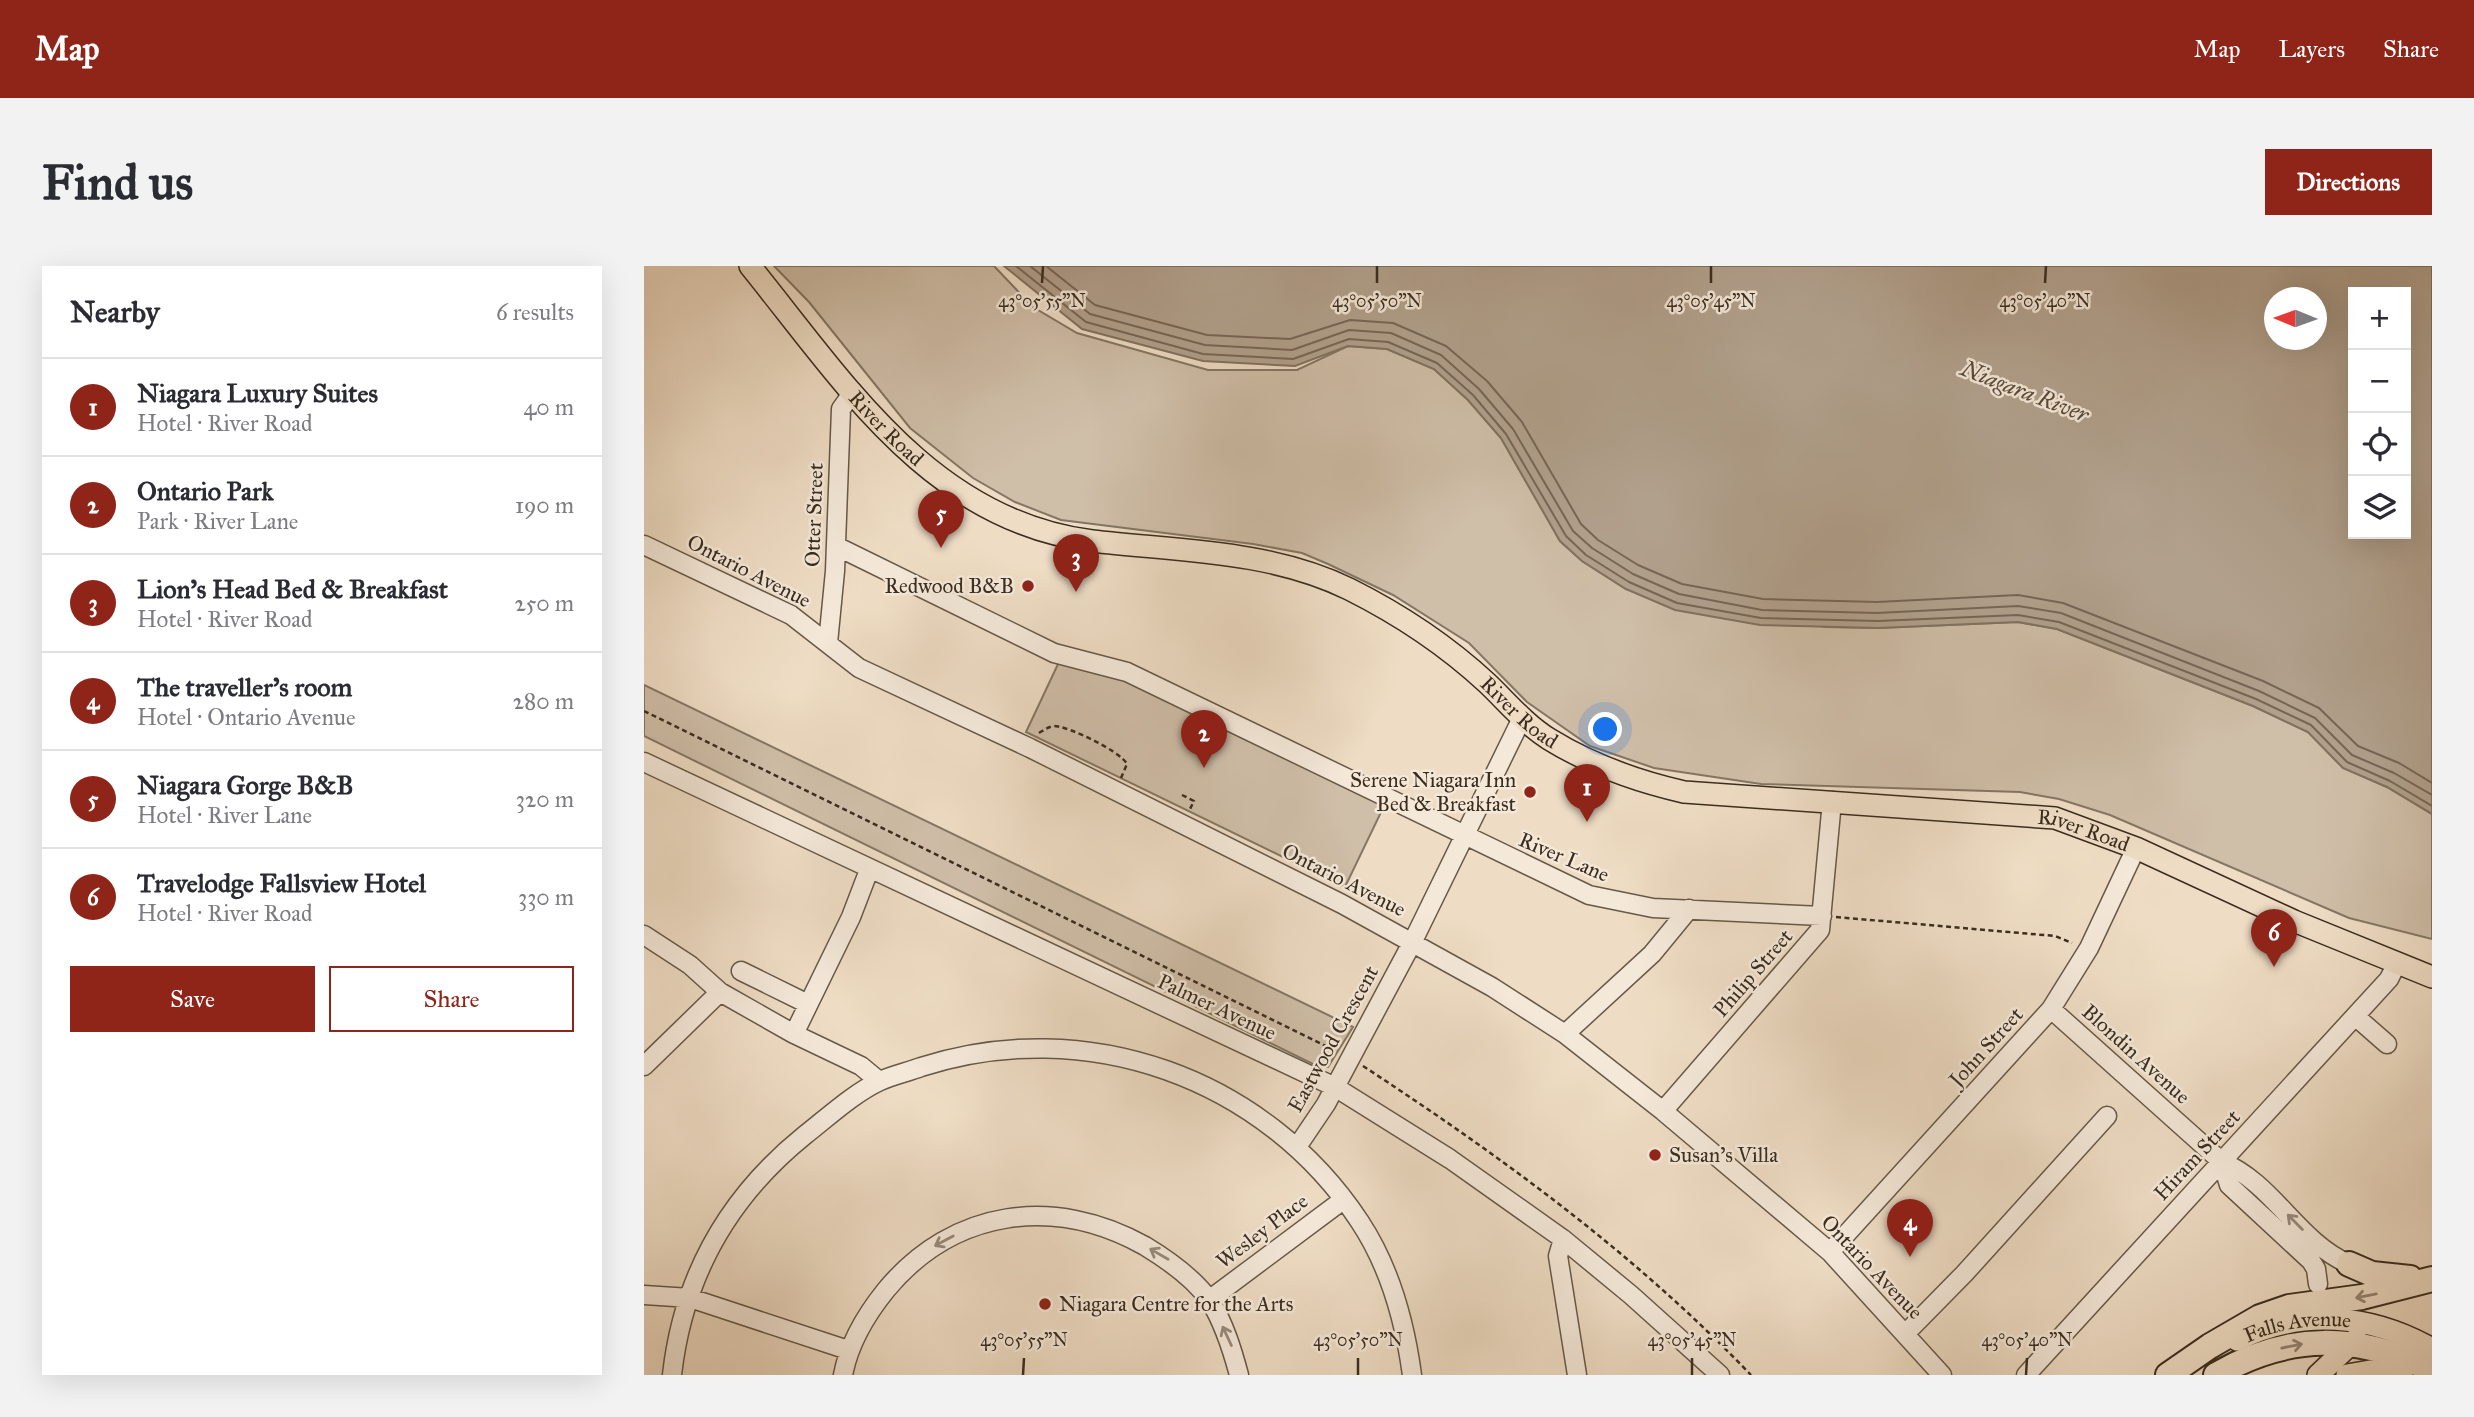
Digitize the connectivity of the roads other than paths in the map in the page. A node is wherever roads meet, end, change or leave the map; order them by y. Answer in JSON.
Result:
{"nodes":[{"id":1,"x":750,"y":266,"type":"edge"},
{"id":2,"x":853,"y":392,"type":"junction"},
{"id":3,"x":644,"y":545,"type":"edge"},
{"id":4,"x":836,"y":546,"type":"junction"},
{"id":5,"x":828,"y":643,"type":"junction"},
{"id":6,"x":1522,"y":718,"type":"junction"},
{"id":7,"x":644,"y":762,"type":"edge"},
{"id":8,"x":1832,"y":801,"type":"junction"},
{"id":9,"x":1465,"y":837,"type":"junction"},
{"id":10,"x":2136,"y":848,"type":"junction"},
{"id":11,"x":869,"y":870,"type":"junction"},
{"id":12,"x":1689,"y":909,"type":"junction"},
{"id":13,"x":1822,"y":916,"type":"junction"},
{"id":14,"x":644,"y":935,"type":"edge"},
{"id":15,"x":1413,"y":941,"type":"junction"},
{"id":16,"x":2397,"y":963,"type":"junction"},
{"id":17,"x":741,"y":971,"type":"dead end"},
{"id":18,"x":2432,"y":977,"type":"edge"},
{"id":19,"x":720,"y":992,"type":"junction"},
{"id":20,"x":808,"y":1004,"type":"junction"},
{"id":21,"x":2051,"y":1009,"type":"junction"},
{"id":22,"x":2355,"y":1016,"type":"junction"},
{"id":23,"x":794,"y":1034,"type":"junction"},
{"id":24,"x":1565,"y":1034,"type":"junction"},
{"id":25,"x":2387,"y":1044,"type":"dead end"},
{"id":26,"x":644,"y":1066,"type":"edge"},
{"id":27,"x":879,"y":1081,"type":"junction"},
{"id":28,"x":1335,"y":1087,"type":"junction"},
{"id":29,"x":1662,"y":1111,"type":"junction"},
{"id":30,"x":2107,"y":1116,"type":"dead end"},
{"id":31,"x":1297,"y":1147,"type":"junction"},
{"id":32,"x":2222,"y":1162,"type":"junction"},
{"id":33,"x":1343,"y":1200,"type":"junction"},
{"id":34,"x":1563,"y":1239,"type":"junction"},
{"id":35,"x":1830,"y":1252,"type":"junction"},
{"id":36,"x":2348,"y":1264,"type":"joint"},
{"id":37,"x":2432,"y":1278,"type":"edge"},
{"id":38,"x":2318,"y":1284,"type":"joint"},
{"id":39,"x":644,"y":1294,"type":"edge"},
{"id":40,"x":690,"y":1298,"type":"junction"},
{"id":41,"x":1209,"y":1300,"type":"junction"},
{"id":42,"x":2298,"y":1305,"type":"junction"},
{"id":43,"x":2361,"y":1333,"type":"junction"},
{"id":44,"x":1905,"y":1335,"type":"junction"},
{"id":45,"x":2432,"y":1349,"type":"edge"},
{"id":46,"x":848,"y":1350,"type":"junction"},
{"id":47,"x":2178,"y":1369,"type":"edge"},
{"id":48,"x":2432,"y":1370,"type":"edge"},
{"id":49,"x":672,"y":1375,"type":"edge"},
{"id":50,"x":843,"y":1375,"type":"edge"},
{"id":51,"x":1239,"y":1375,"type":"edge"},
{"id":52,"x":1412,"y":1375,"type":"edge"},
{"id":53,"x":1577,"y":1375,"type":"edge"},
{"id":54,"x":1720,"y":1375,"type":"edge"},
{"id":55,"x":1942,"y":1375,"type":"edge"},
{"id":56,"x":2026,"y":1375,"type":"edge"},
{"id":57,"x":2216,"y":1375,"type":"edge"},
{"id":58,"x":2318,"y":1375,"type":"edge"},
{"id":59,"x":2347,"y":1375,"type":"edge"},
{"id":60,"x":2402,"y":1375,"type":"edge"}],
"edges":[{"from":1,"to":2,"type":"main road","name":"River Road"},
{"from":2,"to":4,"type":"street","name":"Otter Street"},
{"from":2,"to":6,"type":"main road","name":"River Road"},
{"from":3,"to":5,"type":"street","name":"Ontario Avenue"},
{"from":4,"to":5,"type":"street","name":"Otter Street"},
{"from":4,"to":9,"type":"street","name":"River Lane"},
{"from":5,"to":15,"type":"street","name":"Ontario Avenue"},
{"from":6,"to":8,"type":"main road","name":"River Road"},
{"from":6,"to":9,"type":"street","name":"Eastwood Crescent"},
{"from":7,"to":11,"type":"street","name":"Palmer Avenue"},
{"from":8,"to":10,"type":"main road","name":"River Road"},
{"from":8,"to":13,"type":"street","name":"Philip Street"},
{"from":9,"to":12,"type":"street","name":"River Lane"},
{"from":9,"to":15,"type":"street","name":"Eastwood Crescent"},
{"from":10,"to":16,"type":"main road","name":"River Road"},
{"from":10,"to":21,"type":"street","name":"John Street"},
{"from":11,"to":20,"type":"street"},
{"from":11,"to":28,"type":"street","name":"Palmer Avenue"},
{"from":12,"to":13,"type":"street","name":"River Lane"},
{"from":12,"to":24,"type":"street"},
{"from":13,"to":29,"type":"street","name":"Philip Street"},
{"from":14,"to":19,"type":"street"},
{"from":15,"to":24,"type":"street","name":"Ontario Avenue"},
{"from":15,"to":28,"type":"street","name":"Eastwood Crescent"},
{"from":16,"to":18,"type":"main road","name":"River Road"},
{"from":16,"to":22,"type":"street","name":"Hiram Street"},
{"from":17,"to":20,"type":"street"},
{"from":19,"to":23,"type":"street"},
{"from":19,"to":26,"type":"street"},
{"from":20,"to":23,"type":"street"},
{"from":21,"to":32,"type":"street","name":"Blondin Avenue"},
{"from":21,"to":35,"type":"street","name":"John Street"},
{"from":22,"to":25,"type":"street"},
{"from":22,"to":32,"type":"street","name":"Hiram Street"},
{"from":23,"to":27,"type":"street"},
{"from":24,"to":29,"type":"street","name":"Ontario Avenue"},
{"from":27,"to":31,"type":"street"},
{"from":27,"to":40,"type":"street"},
{"from":28,"to":31,"type":"street","name":"Eastwood Crescent"},
{"from":28,"to":34,"type":"street","name":"Palmer Avenue"},
{"from":29,"to":35,"type":"street","name":"Ontario Avenue"},
{"from":30,"to":44,"type":"street"},
{"from":31,"to":33,"type":"street","name":"Eastwood Crescent"},
{"from":36,"to":32,"type":"street","name":"Blondin Avenue","one_way":true},
{"from":32,"to":38,"type":"street","name":"Blondin Avenue"},
{"from":32,"to":56,"type":"street","name":"Hiram Street"},
{"from":33,"to":41,"type":"street","name":"Wesley Place"},
{"from":33,"to":52,"type":"street","name":"Eastwood Crescent"},
{"from":34,"to":53,"type":"street"},
{"from":34,"to":54,"type":"street","name":"Palmer Avenue"},
{"from":35,"to":44,"type":"street","name":"Ontario Avenue"},
{"from":36,"to":37,"type":"highway"},
{"from":37,"to":42,"type":"highway","one_way":true},
{"from":38,"to":42,"type":"highway"},
{"from":39,"to":40,"type":"street"},
{"from":40,"to":46,"type":"street"},
{"from":40,"to":49,"type":"street"},
{"from":41,"to":46,"type":"street","one_way":true},
{"from":51,"to":41,"type":"street","one_way":true},
{"from":42,"to":47,"type":"highway"},
{"from":43,"to":45,"type":"main road","name":"Falls Avenue"},
{"from":43,"to":47,"type":"main road","name":"Falls Avenue"},
{"from":43,"to":48,"type":"highway","name":"Falls Avenue"},
{"from":57,"to":43,"type":"highway","name":"Falls Avenue","one_way":true},
{"from":43,"to":58,"type":"main road"},
{"from":44,"to":55,"type":"street","name":"Ontario Avenue"},
{"from":46,"to":50,"type":"street"},
{"from":59,"to":60,"type":"main road"}]}
